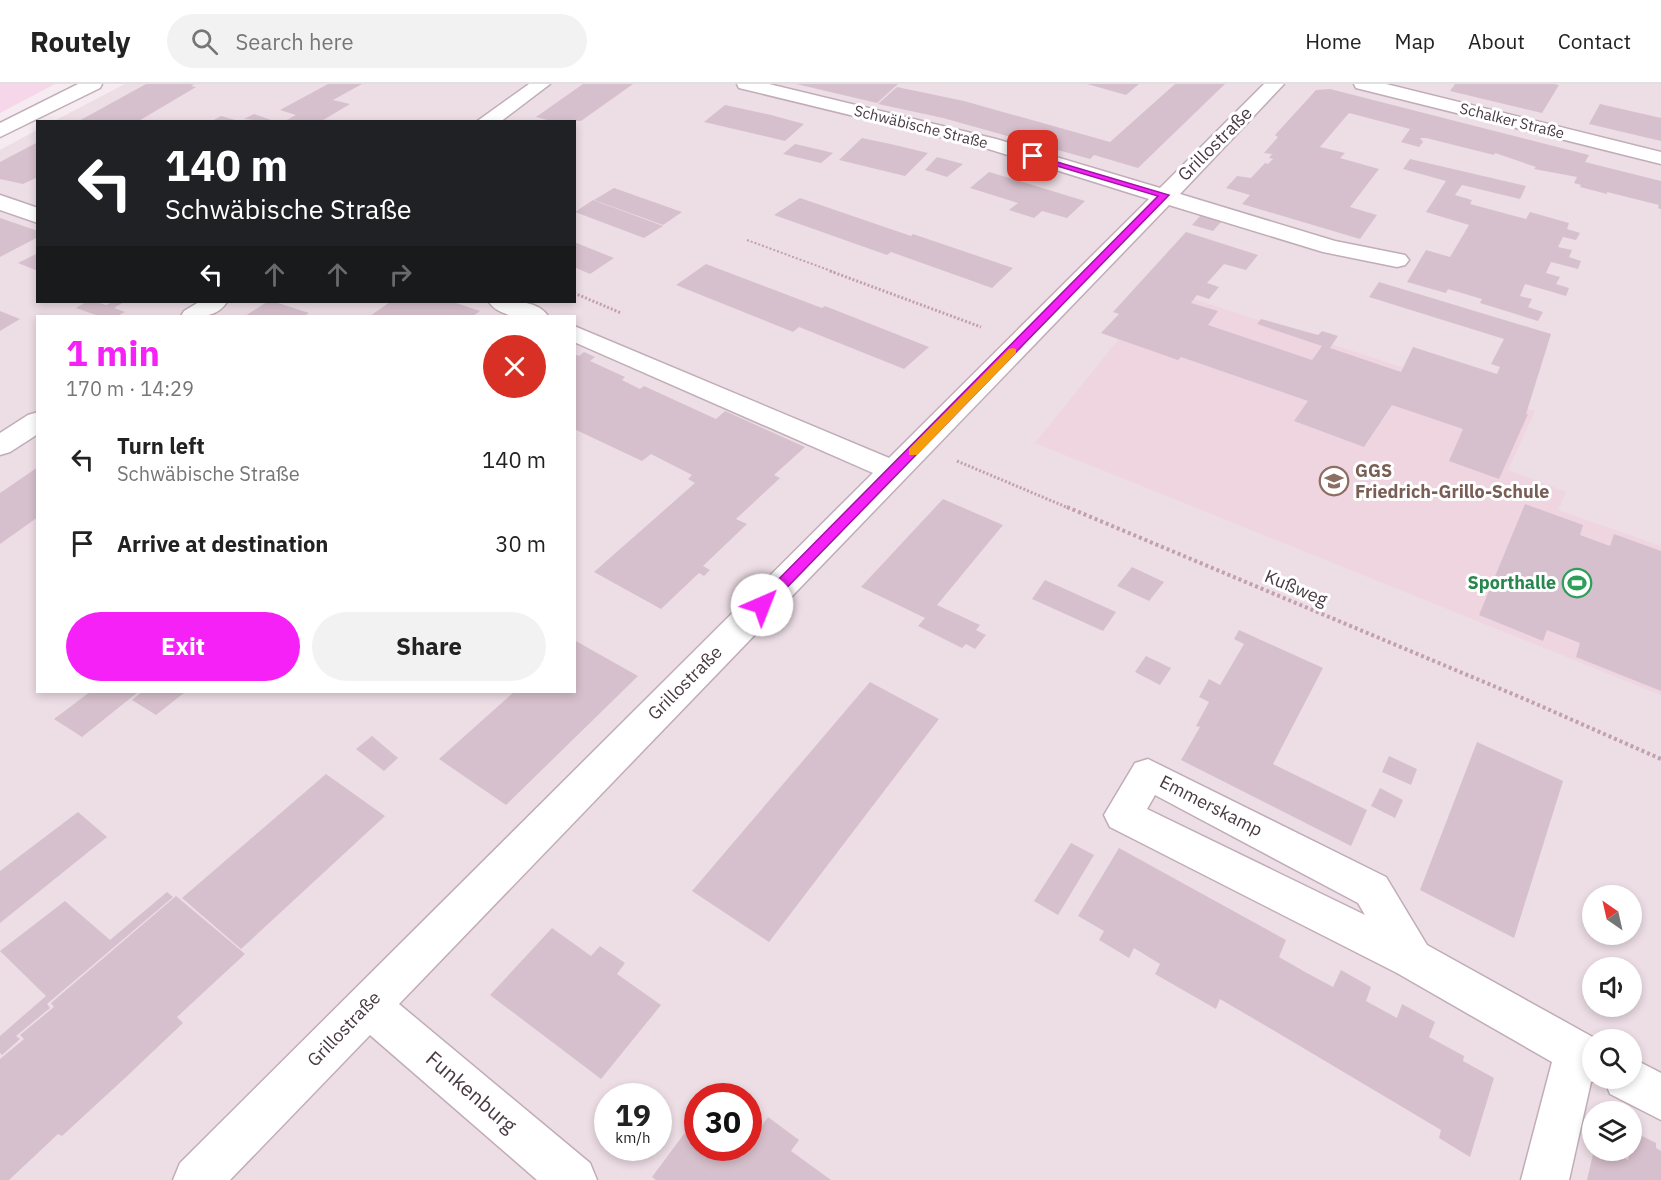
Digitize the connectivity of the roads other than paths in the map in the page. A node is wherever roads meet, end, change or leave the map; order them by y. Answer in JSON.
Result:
{"nodes":[{"id":1,"x":93,"y":84,"type":"edge"},
{"id":2,"x":541,"y":84,"type":"edge"},
{"id":3,"x":746,"y":84,"type":"edge"},
{"id":4,"x":1275,"y":84,"type":"edge"},
{"id":5,"x":1364,"y":84,"type":"edge"},
{"id":6,"x":489,"y":120,"type":"edge"},
{"id":7,"x":0,"y":131,"type":"edge"},
{"id":8,"x":1661,"y":158,"type":"edge"},
{"id":9,"x":1164,"y":195,"type":"junction"},
{"id":10,"x":0,"y":202,"type":"edge"},
{"id":11,"x":36,"y":215,"type":"edge"},
{"id":12,"x":1396,"y":260,"type":"dead end"},
{"id":13,"x":213,"y":303,"type":"edge"},
{"id":14,"x":504,"y":303,"type":"edge"},
{"id":15,"x":195,"y":315,"type":"edge"},
{"id":16,"x":534,"y":315,"type":"edge"},
{"id":17,"x":576,"y":334,"type":"edge"},
{"id":18,"x":36,"y":422,"type":"edge"},
{"id":19,"x":0,"y":446,"type":"edge"},
{"id":20,"x":893,"y":471,"type":"junction"},
{"id":21,"x":1412,"y":959,"type":"junction"},
{"id":22,"x":368,"y":1005,"type":"junction"},
{"id":23,"x":1582,"y":1055,"type":"edge"},
{"id":24,"x":1582,"y":1062,"type":"edge"},
{"id":25,"x":1642,"y":1087,"type":"edge"},
{"id":26,"x":1661,"y":1097,"type":"edge"},
{"id":27,"x":197,"y":1180,"type":"edge"},
{"id":28,"x":573,"y":1180,"type":"edge"},
{"id":29,"x":1545,"y":1180,"type":"edge"}],
"edges":[{"from":1,"to":7,"type":"street"},
{"from":2,"to":6,"type":"street"},
{"from":3,"to":9,"type":"street","name":"Schwäbische Straße"},
{"from":4,"to":9,"type":"street","name":"Grillostraße"},
{"from":5,"to":8,"type":"street","name":"Schalker Straße"},
{"from":9,"to":12,"type":"street","name":"Schwäbische Straße"},
{"from":9,"to":20,"type":"street","name":"Grillostraße"},
{"from":10,"to":11,"type":"street"},
{"from":13,"to":15,"type":"street"},
{"from":14,"to":16,"type":"street"},
{"from":17,"to":20,"type":"street"},
{"from":18,"to":19,"type":"street"},
{"from":20,"to":22,"type":"street","name":"Grillostraße"},
{"from":21,"to":21,"type":"street","name":"Emmerskamp"},
{"from":21,"to":23,"type":"street","name":"Emmerskamp"},
{"from":22,"to":27,"type":"street","name":"Grillostraße"},
{"from":22,"to":28,"type":"street","name":"Funkenburg"},
{"from":24,"to":29,"type":"street","name":"Emmerskamp"},
{"from":25,"to":26,"type":"street"}]}
